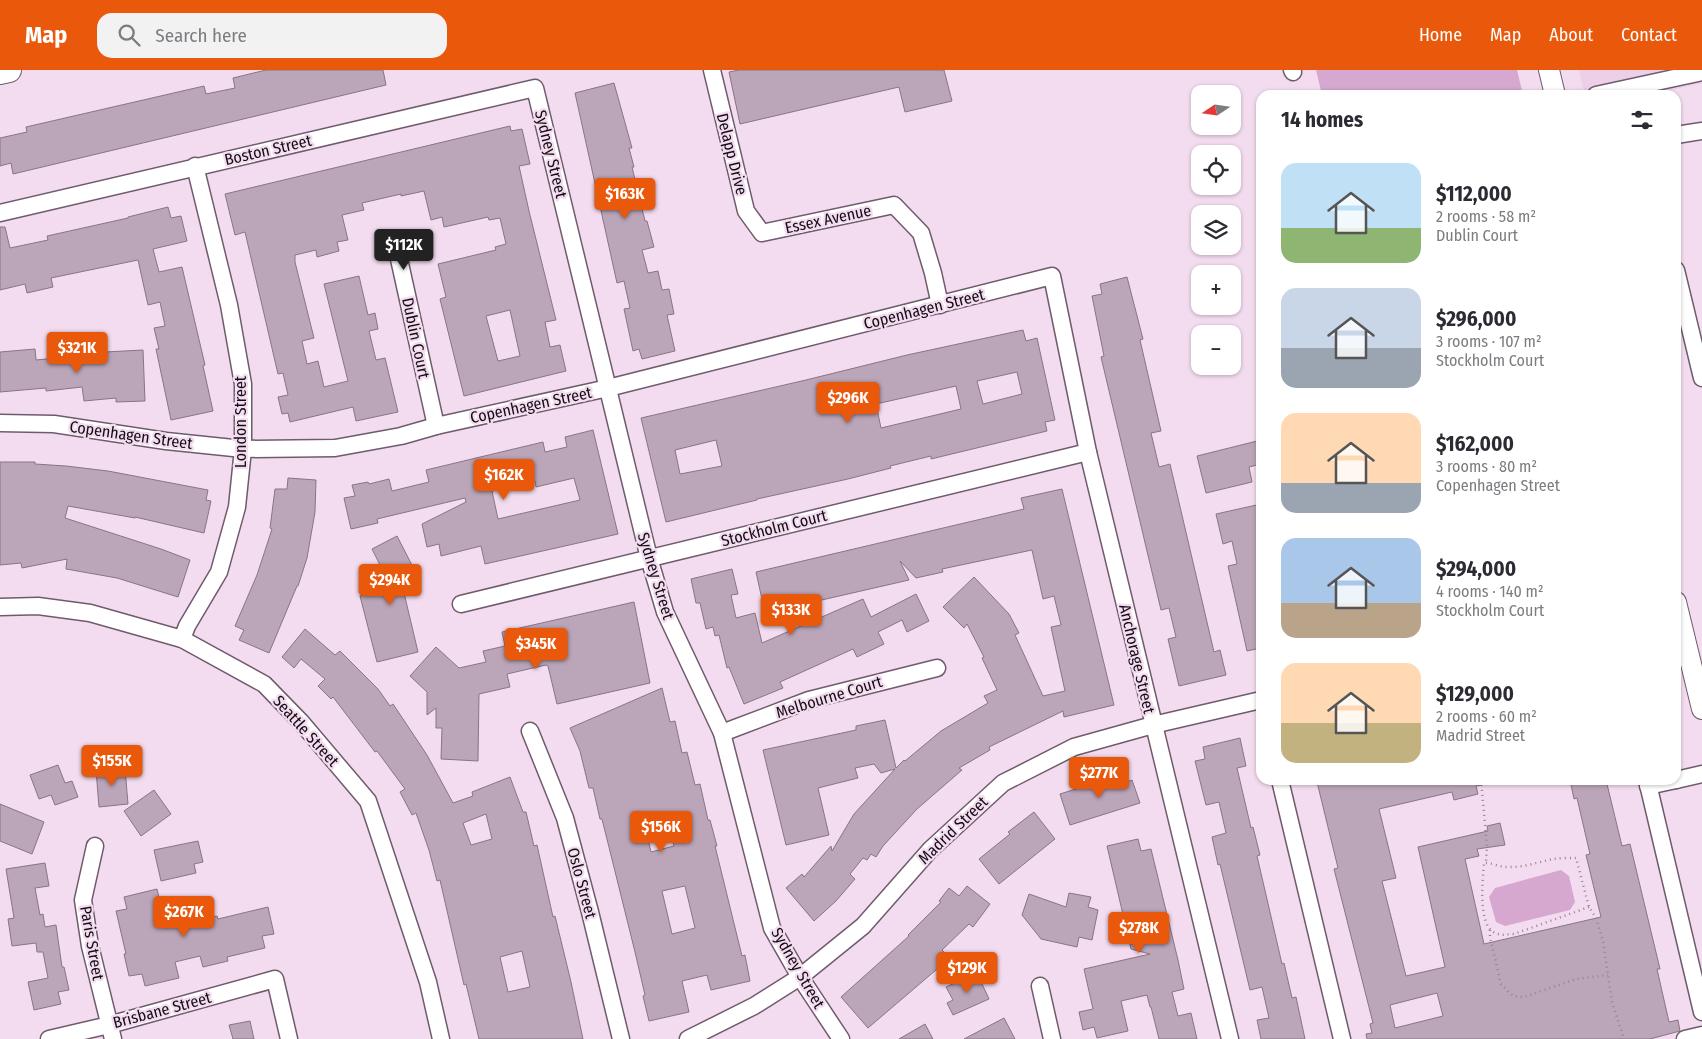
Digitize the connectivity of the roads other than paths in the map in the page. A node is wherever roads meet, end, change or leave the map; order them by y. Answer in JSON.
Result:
{"nodes":[{"id":1,"x":9,"y":70,"type":"edge"},
{"id":2,"x":712,"y":70,"type":"edge"},
{"id":3,"x":1549,"y":70,"type":"edge"},
{"id":4,"x":0,"y":72,"type":"edge"},
{"id":5,"x":1702,"y":72,"type":"edge"},
{"id":6,"x":535,"y":88,"type":"joint"},
{"id":7,"x":1554,"y":90,"type":"edge"},
{"id":8,"x":1619,"y":90,"type":"edge"},
{"id":9,"x":1702,"y":131,"type":"edge"},
{"id":10,"x":1681,"y":135,"type":"edge"},
{"id":11,"x":196,"y":166,"type":"junction"},
{"id":12,"x":0,"y":213,"type":"edge"},
{"id":13,"x":762,"y":233,"type":"joint"},
{"id":14,"x":397,"y":250,"type":"dead end"},
{"id":15,"x":1052,"y":276,"type":"joint"},
{"id":16,"x":1681,"y":291,"type":"edge"},
{"id":17,"x":940,"y":305,"type":"junction"},
{"id":18,"x":1702,"y":378,"type":"edge"},
{"id":19,"x":608,"y":388,"type":"junction"},
{"id":20,"x":0,"y":423,"type":"edge"},
{"id":21,"x":436,"y":426,"type":"junction"},
{"id":22,"x":244,"y":448,"type":"junction"},
{"id":23,"x":1088,"y":452,"type":"junction"},
{"id":24,"x":649,"y":558,"type":"junction"},
{"id":25,"x":461,"y":604,"type":"dead end"},
{"id":26,"x":0,"y":607,"type":"edge"},
{"id":27,"x":1681,"y":623,"type":"edge"},
{"id":28,"x":182,"y":639,"type":"junction"},
{"id":29,"x":937,"y":668,"type":"dead end"},
{"id":30,"x":1256,"y":701,"type":"edge"},
{"id":31,"x":1702,"y":709,"type":"edge"},
{"id":32,"x":1153,"y":725,"type":"junction"},
{"id":33,"x":530,"y":731,"type":"dead end"},
{"id":34,"x":722,"y":732,"type":"junction"},
{"id":35,"x":1702,"y":774,"type":"edge"},
{"id":36,"x":1681,"y":779,"type":"edge"},
{"id":37,"x":1281,"y":785,"type":"edge"},
{"id":38,"x":1648,"y":785,"type":"edge"},
{"id":39,"x":95,"y":846,"type":"dead end"},
{"id":40,"x":800,"y":977,"type":"junction"},
{"id":41,"x":1040,"y":986,"type":"dead end"},
{"id":42,"x":1702,"y":1012,"type":"edge"},
{"id":43,"x":111,"y":1032,"type":"edge"},
{"id":44,"x":1702,"y":1035,"type":"edge"},
{"id":45,"x":49,"y":1039,"type":"edge"},
{"id":46,"x":289,"y":1039,"type":"edge"},
{"id":47,"x":441,"y":1039,"type":"edge"},
{"id":48,"x":621,"y":1039,"type":"edge"},
{"id":49,"x":688,"y":1039,"type":"edge"},
{"id":50,"x":841,"y":1039,"type":"edge"},
{"id":51,"x":1052,"y":1039,"type":"edge"},
{"id":52,"x":1230,"y":1039,"type":"edge"},
{"id":53,"x":1342,"y":1039,"type":"edge"},
{"id":54,"x":1685,"y":1039,"type":"edge"}],
"edges":[{"from":1,"to":4,"type":"highway"},
{"from":2,"to":13,"type":"street","name":"Delapp Drive"},
{"from":3,"to":7,"type":"main road"},
{"from":5,"to":8,"type":"street"},
{"from":6,"to":11,"type":"street","name":"Boston Street"},
{"from":6,"to":19,"type":"street","name":"Sydney Street"},
{"from":9,"to":10,"type":"street"},
{"from":11,"to":12,"type":"street","name":"Boston Street"},
{"from":11,"to":22,"type":"street","name":"London Street"},
{"from":13,"to":17,"type":"street","name":"Essex Avenue"},
{"from":14,"to":21,"type":"street","name":"Dublin Court"},
{"from":15,"to":17,"type":"street","name":"Copenhagen Street"},
{"from":15,"to":23,"type":"street","name":"Anchorage Street"},
{"from":16,"to":18,"type":"street"},
{"from":17,"to":19,"type":"street","name":"Copenhagen Street"},
{"from":19,"to":21,"type":"street","name":"Copenhagen Street"},
{"from":19,"to":24,"type":"street","name":"Sydney Street"},
{"from":20,"to":22,"type":"street","name":"Copenhagen Street"},
{"from":21,"to":22,"type":"street","name":"Copenhagen Street"},
{"from":22,"to":28,"type":"street","name":"London Street"},
{"from":23,"to":24,"type":"street","name":"Stockholm Court"},
{"from":23,"to":32,"type":"street","name":"Anchorage Street"},
{"from":24,"to":25,"type":"street","name":"Stockholm Court"},
{"from":24,"to":34,"type":"street","name":"Sydney Street"},
{"from":26,"to":28,"type":"street","name":"Seattle Street"},
{"from":27,"to":31,"type":"main road"},
{"from":28,"to":47,"type":"street","name":"Seattle Street"},
{"from":29,"to":34,"type":"street","name":"Melbourne Court"},
{"from":30,"to":32,"type":"street","name":"Madrid Street"},
{"from":32,"to":40,"type":"street","name":"Madrid Street"},
{"from":32,"to":52,"type":"street","name":"Anchorage Street"},
{"from":33,"to":48,"type":"street","name":"Oslo Street"},
{"from":34,"to":40,"type":"street","name":"Sydney Street"},
{"from":35,"to":36,"type":"street"},
{"from":37,"to":53,"type":"street"},
{"from":38,"to":42,"type":"street"},
{"from":39,"to":43,"type":"street","name":"Paris Street"},
{"from":40,"to":49,"type":"street","name":"Madrid Street"},
{"from":40,"to":50,"type":"street","name":"Sydney Street"},
{"from":41,"to":51,"type":"street"},
{"from":43,"to":45,"type":"street","name":"Brisbane Street"},
{"from":43,"to":46,"type":"street","name":"Brisbane Street"},
{"from":44,"to":54,"type":"street"}]}
